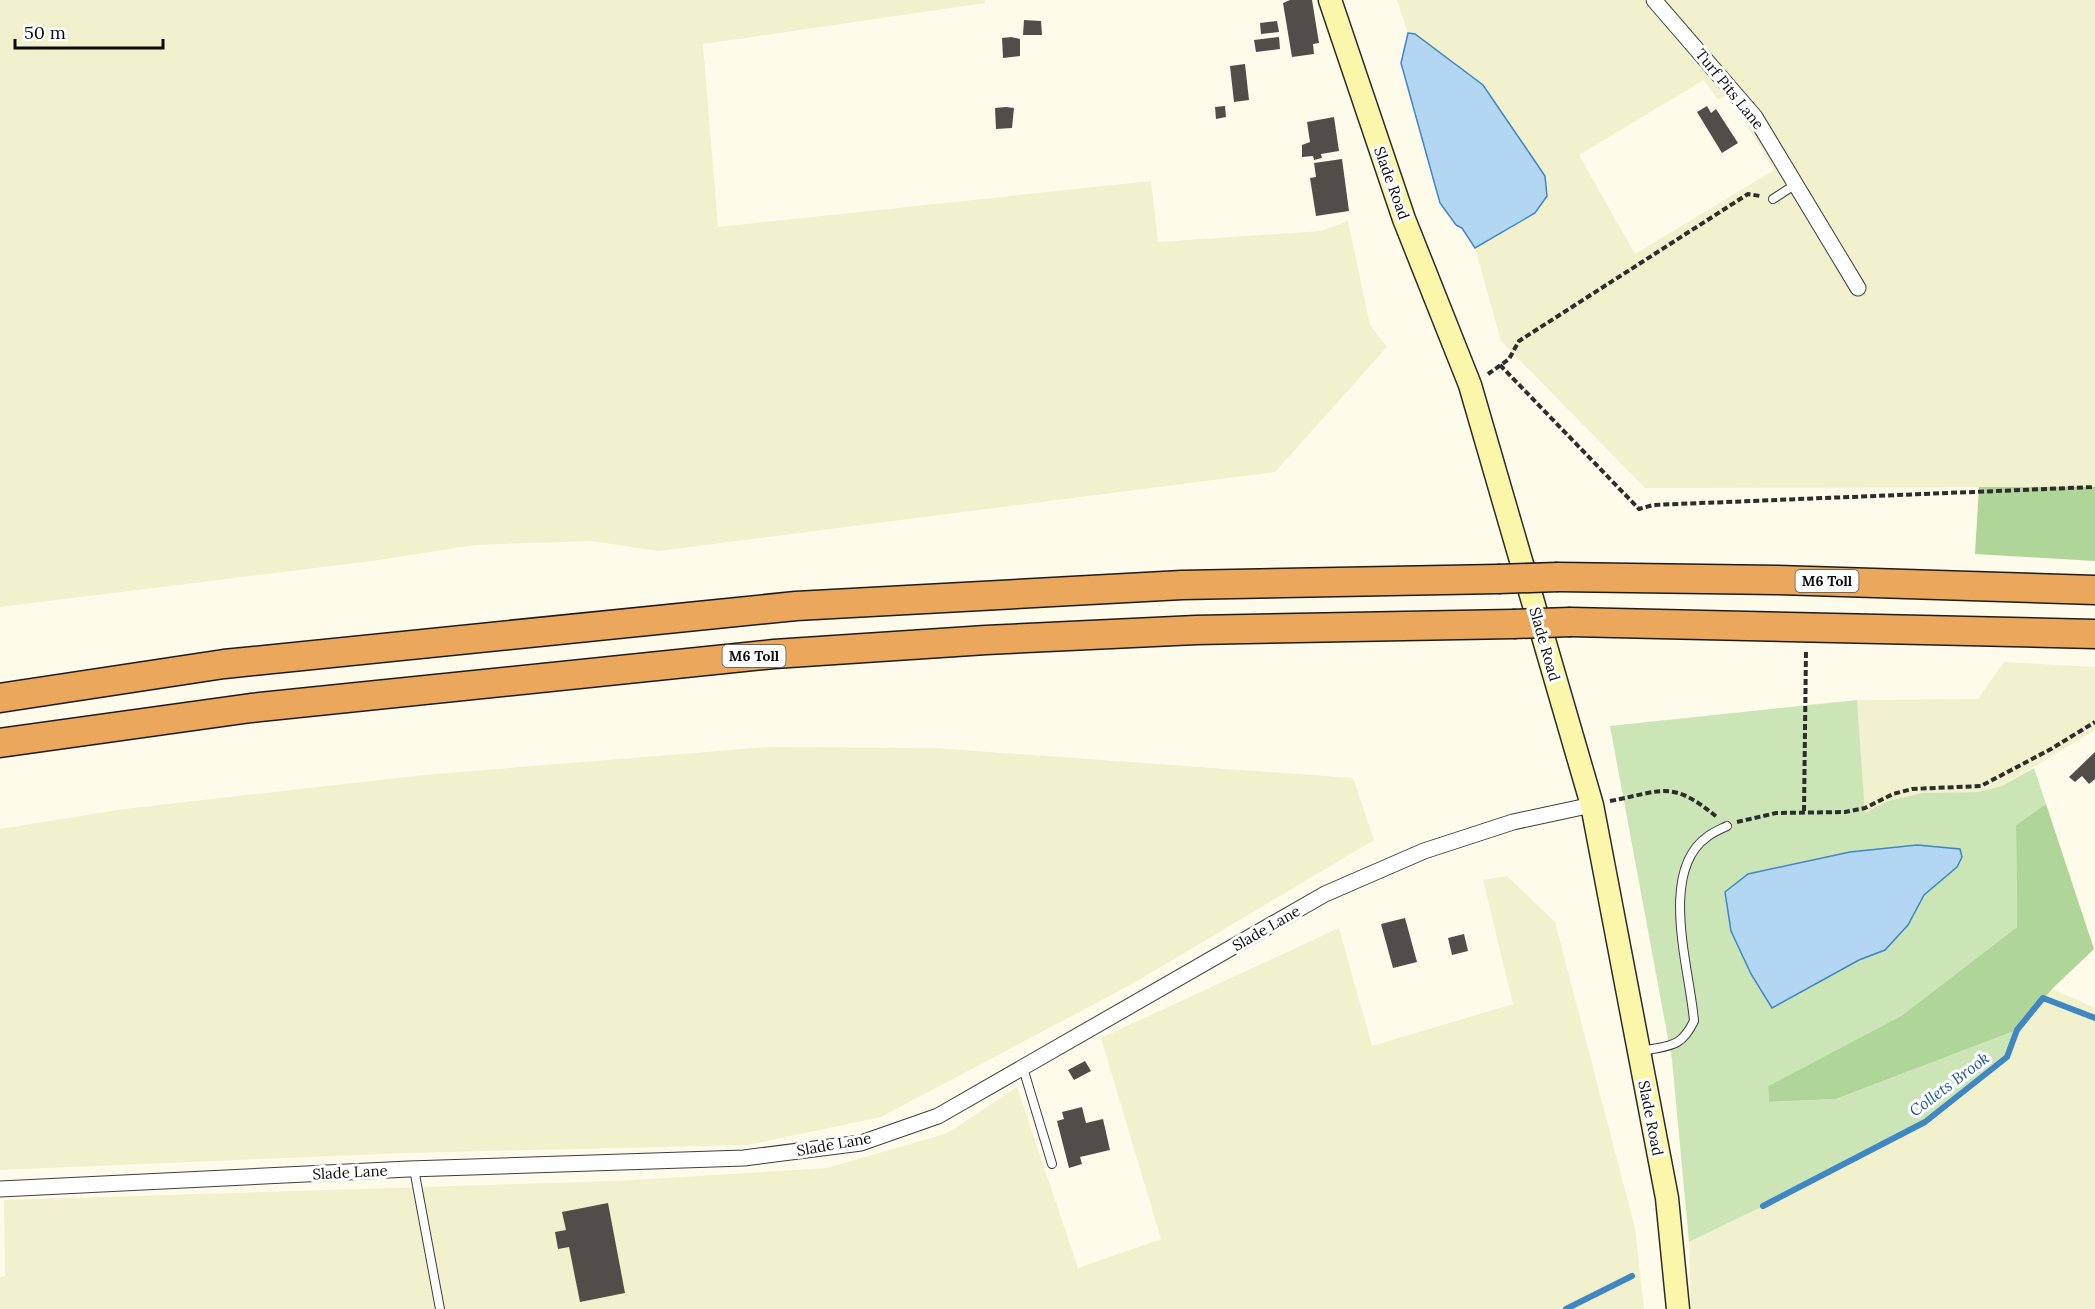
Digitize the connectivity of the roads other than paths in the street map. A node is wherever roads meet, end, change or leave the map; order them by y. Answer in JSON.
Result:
{"nodes":[{"id":1,"x":1330,"y":0,"type":"edge"},
{"id":2,"x":1654,"y":0,"type":"edge"},
{"id":3,"x":1796,"y":184,"type":"junction"},
{"id":4,"x":1773,"y":199,"type":"road end"},
{"id":5,"x":1858,"y":288,"type":"dead end"},
{"id":6,"x":2095,"y":590,"type":"edge"},
{"id":7,"x":2095,"y":634,"type":"edge"},
{"id":8,"x":0,"y":698,"type":"edge"},
{"id":9,"x":0,"y":743,"type":"edge"},
{"id":10,"x":1592,"y":805,"type":"junction"},
{"id":11,"x":1727,"y":826,"type":"road end"},
{"id":12,"x":1638,"y":1052,"type":"junction"},
{"id":13,"x":1023,"y":1068,"type":"junction"},
{"id":14,"x":1052,"y":1164,"type":"dead end"},
{"id":15,"x":414,"y":1169,"type":"junction"},
{"id":16,"x":0,"y":1189,"type":"edge"},
{"id":17,"x":440,"y":1309,"type":"edge"},
{"id":18,"x":1678,"y":1309,"type":"edge"}],
"edges":[{"from":1,"to":10,"type":"main road","name":"Slade Road"},
{"from":2,"to":3,"type":"street","name":"Turf Pits Lane"},
{"from":3,"to":4,"type":"lane"},
{"from":3,"to":5,"type":"street","name":"Turf Pits Lane"},
{"from":6,"to":8,"type":"highway","number":"M6 Toll","bridge":true},
{"from":7,"to":9,"type":"highway","number":"M6 Toll","bridge":true},
{"from":10,"to":12,"type":"main road","name":"Slade Road"},
{"from":10,"to":13,"type":"street","name":"Slade Lane"},
{"from":11,"to":12,"type":"lane"},
{"from":12,"to":18,"type":"main road","name":"Slade Road"},
{"from":13,"to":14,"type":"lane"},
{"from":13,"to":15,"type":"street","name":"Slade Lane"},
{"from":15,"to":16,"type":"street","name":"Slade Lane"},
{"from":15,"to":17,"type":"lane"}]}
